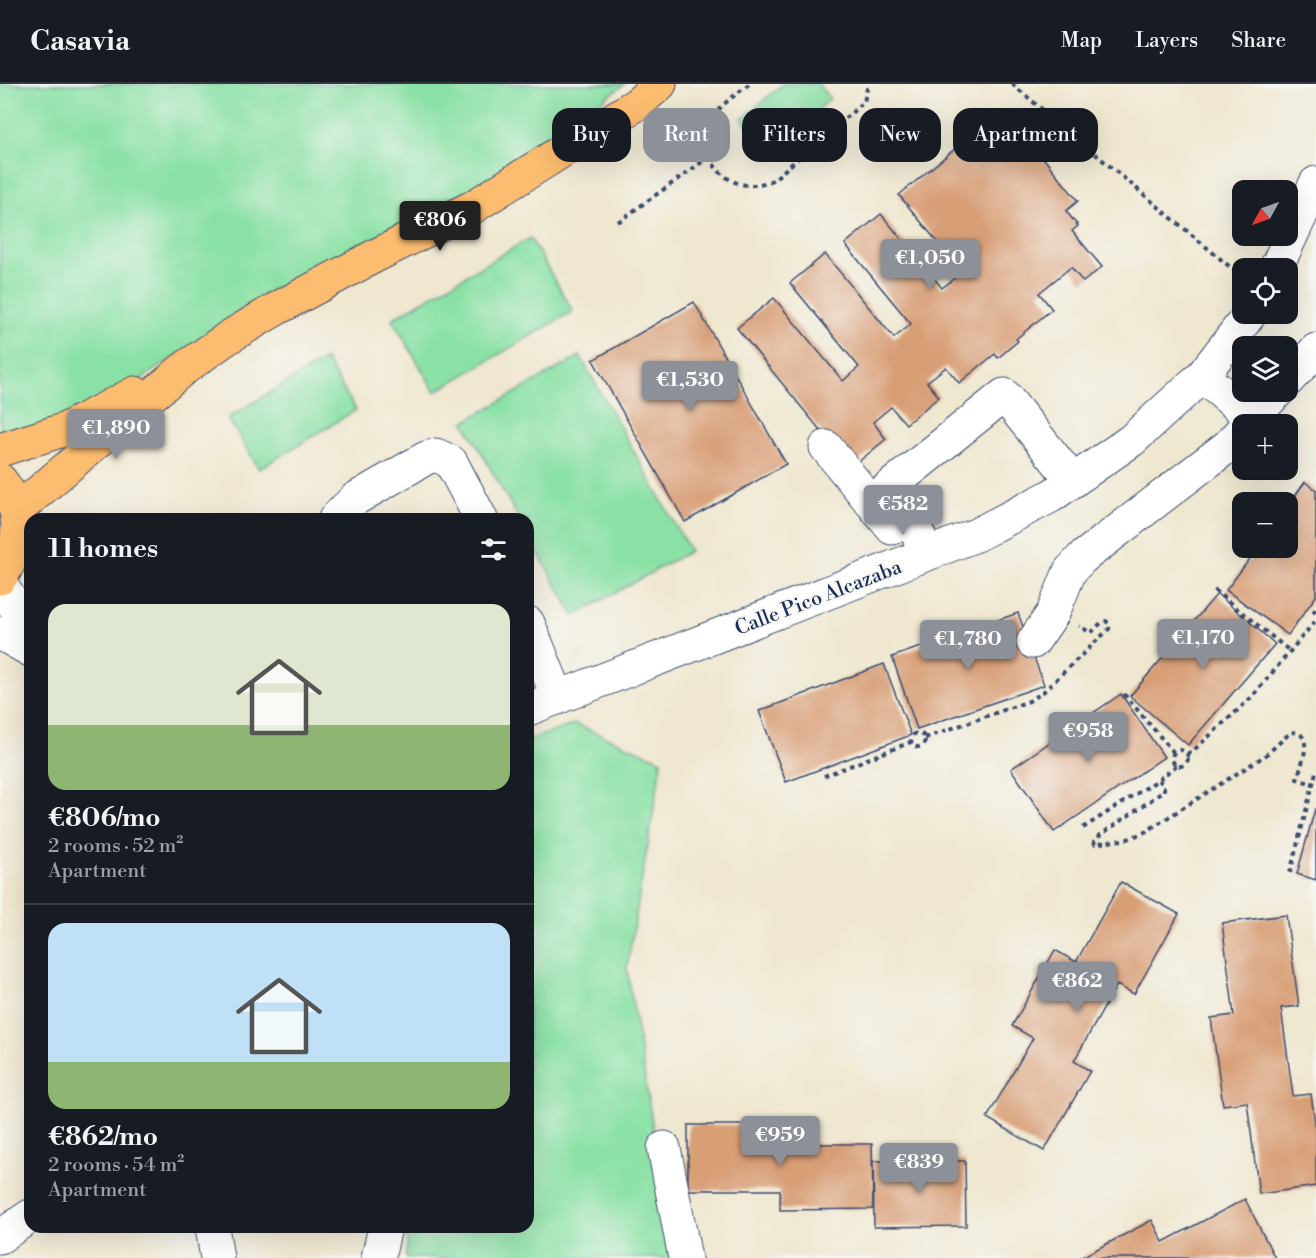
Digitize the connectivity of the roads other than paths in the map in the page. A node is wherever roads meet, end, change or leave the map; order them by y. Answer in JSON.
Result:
{"nodes":[{"id":1,"x":660,"y":84,"type":"edge"},
{"id":2,"x":1316,"y":183,"type":"edge"},
{"id":3,"x":1281,"y":258,"type":"edge"},
{"id":4,"x":1242,"y":324,"type":"edge"},
{"id":5,"x":1315,"y":354,"type":"edge"},
{"id":6,"x":182,"y":370,"type":"junction"},
{"id":7,"x":1298,"y":370,"type":"edge"},
{"id":8,"x":1202,"y":376,"type":"junction"},
{"id":9,"x":1268,"y":402,"type":"edge"},
{"id":10,"x":1238,"y":414,"type":"edge"},
{"id":11,"x":1256,"y":414,"type":"edge"},
{"id":12,"x":1232,"y":441,"type":"edge"},
{"id":13,"x":826,"y":447,"type":"dead end"},
{"id":14,"x":0,"y":450,"type":"edge"},
{"id":15,"x":0,"y":480,"type":"edge"},
{"id":16,"x":1073,"y":481,"type":"junction"},
{"id":17,"x":16,"y":511,"type":"junction"},
{"id":18,"x":351,"y":512,"type":"edge"},
{"id":19,"x":478,"y":513,"type":"edge"},
{"id":20,"x":918,"y":558,"type":"junction"},
{"id":21,"x":0,"y":578,"type":"edge"},
{"id":22,"x":0,"y":584,"type":"edge"},
{"id":23,"x":24,"y":614,"type":"edge"},
{"id":24,"x":0,"y":633,"type":"edge"},
{"id":25,"x":534,"y":638,"type":"edge"},
{"id":26,"x":1033,"y":642,"type":"dead end"},
{"id":27,"x":24,"y":647,"type":"edge"},
{"id":28,"x":558,"y":698,"type":"junction"},
{"id":29,"x":534,"y":707,"type":"edge"},
{"id":30,"x":664,"y":1148,"type":"dead end"},
{"id":31,"x":24,"y":1220,"type":"edge"},
{"id":32,"x":213,"y":1233,"type":"edge"},
{"id":33,"x":384,"y":1233,"type":"edge"},
{"id":34,"x":0,"y":1237,"type":"edge"},
{"id":35,"x":217,"y":1258,"type":"edge"},
{"id":36,"x":378,"y":1258,"type":"edge"},
{"id":37,"x":685,"y":1258,"type":"edge"}],
"edges":[{"from":1,"to":6,"type":"main road"},
{"from":2,"to":3,"type":"street"},
{"from":4,"to":8,"type":"street","name":"Calle Pico Alcazaba"},
{"from":5,"to":7,"type":"street"},
{"from":6,"to":14,"type":"main road"},
{"from":6,"to":17,"type":"main road"},
{"from":8,"to":10,"type":"street"},
{"from":8,"to":16,"type":"street","name":"Calle Pico Alcazaba"},
{"from":9,"to":11,"type":"street"},
{"from":12,"to":26,"type":"street"},
{"from":13,"to":20,"type":"street"},
{"from":15,"to":17,"type":"main road"},
{"from":16,"to":20,"type":"street","name":"Calle Pico Alcazaba"},
{"from":16,"to":20,"type":"street"},
{"from":17,"to":21,"type":"main road"},
{"from":18,"to":19,"type":"street"},
{"from":20,"to":28,"type":"street","name":"Calle Pico Alcazaba"},
{"from":22,"to":23,"type":"street"},
{"from":24,"to":27,"type":"street"},
{"from":25,"to":28,"type":"street"},
{"from":28,"to":29,"type":"street","name":"Calle Pico Alcazaba"},
{"from":30,"to":37,"type":"street"},
{"from":31,"to":34,"type":"street"},
{"from":32,"to":35,"type":"street"},
{"from":33,"to":36,"type":"street"}]}
